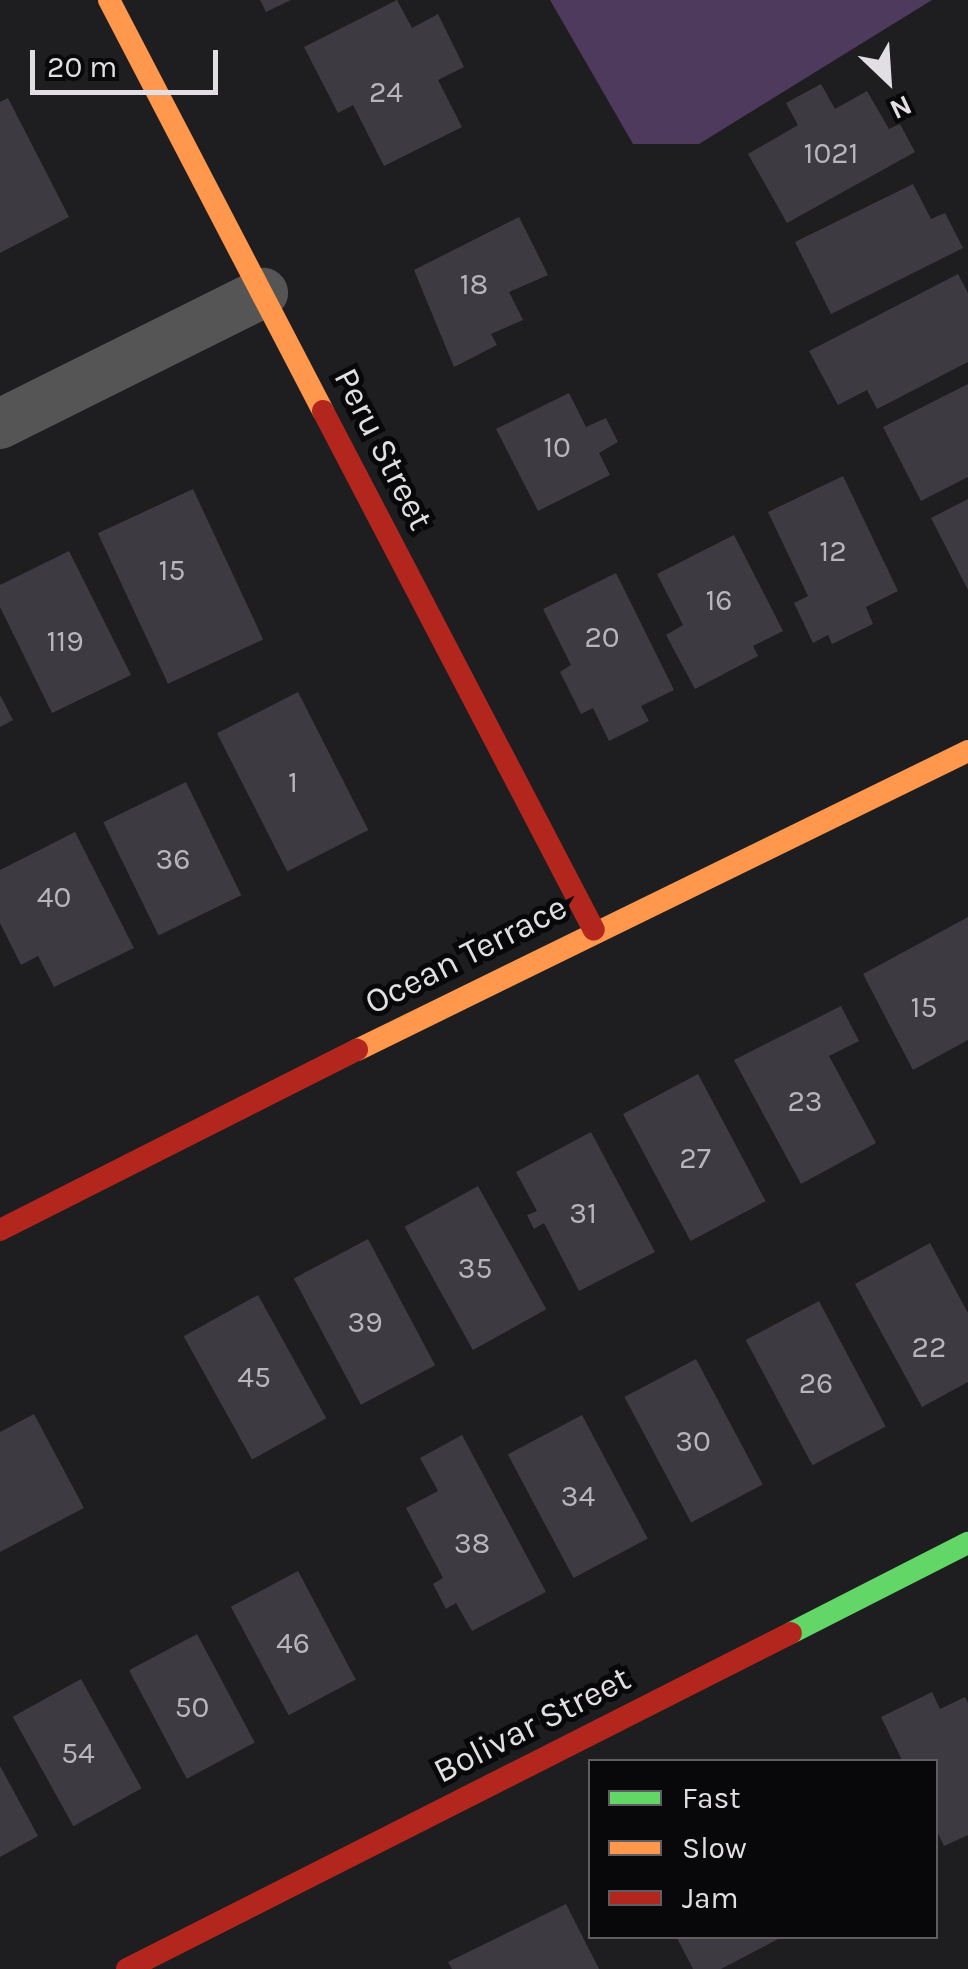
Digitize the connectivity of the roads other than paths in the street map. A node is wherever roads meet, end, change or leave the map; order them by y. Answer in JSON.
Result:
{"nodes":[{"id":1,"x":110,"y":0,"type":"edge"},
{"id":2,"x":263,"y":293,"type":"junction"},
{"id":3,"x":0,"y":424,"type":"edge"},
{"id":4,"x":968,"y":751,"type":"edge"},
{"id":5,"x":594,"y":930,"type":"junction"},
{"id":6,"x":0,"y":1230,"type":"edge"},
{"id":7,"x":968,"y":1543,"type":"edge"},
{"id":8,"x":127,"y":1969,"type":"edge"}],
"edges":[{"from":1,"to":2,"type":"street","name":"Peru Street"},
{"from":2,"to":3,"type":"street"},
{"from":2,"to":5,"type":"street","name":"Peru Street"},
{"from":4,"to":5,"type":"street","name":"Ocean Terrace"},
{"from":5,"to":6,"type":"street","name":"Ocean Terrace"},
{"from":7,"to":8,"type":"street","name":"Bolivar Street"}]}
